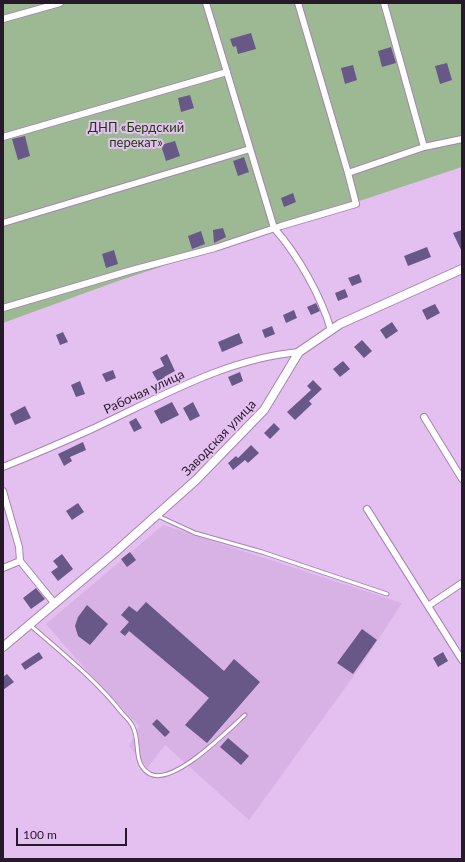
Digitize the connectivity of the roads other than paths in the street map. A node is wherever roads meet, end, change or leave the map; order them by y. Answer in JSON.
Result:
{"nodes":[{"id":1,"x":60,"y":3,"type":"edge"},
{"id":2,"x":206,"y":3,"type":"edge"},
{"id":3,"x":298,"y":3,"type":"edge"},
{"id":4,"x":384,"y":3,"type":"edge"},
{"id":5,"x":4,"y":17,"type":"edge"},
{"id":6,"x":227,"y":72,"type":"junction"},
{"id":7,"x":3,"y":137,"type":"edge"},
{"id":8,"x":462,"y":139,"type":"edge"},
{"id":9,"x":424,"y":147,"type":"junction"},
{"id":10,"x":250,"y":150,"type":"junction"},
{"id":11,"x":348,"y":173,"type":"junction"},
{"id":12,"x":3,"y":223,"type":"edge"},
{"id":13,"x":274,"y":228,"type":"junction"},
{"id":14,"x":462,"y":269,"type":"edge"},
{"id":15,"x":3,"y":308,"type":"edge"},
{"id":16,"x":331,"y":330,"type":"junction"},
{"id":17,"x":299,"y":352,"type":"junction"},
{"id":18,"x":424,"y":418,"type":"dead end"},
{"id":19,"x":3,"y":467,"type":"edge"},
{"id":20,"x":462,"y":479,"type":"edge"},
{"id":21,"x":3,"y":491,"type":"edge"},
{"id":22,"x":367,"y":510,"type":"dead end"},
{"id":23,"x":157,"y":516,"type":"junction"},
{"id":24,"x":20,"y":561,"type":"junction"},
{"id":25,"x":3,"y":568,"type":"edge"},
{"id":26,"x":462,"y":583,"type":"edge"},
{"id":27,"x":387,"y":594,"type":"dead end"},
{"id":28,"x":55,"y":604,"type":"junction"},
{"id":29,"x":428,"y":606,"type":"junction"},
{"id":30,"x":30,"y":625,"type":"junction"},
{"id":31,"x":3,"y":648,"type":"edge"},
{"id":32,"x":462,"y":660,"type":"edge"},
{"id":33,"x":245,"y":715,"type":"dead end"}],
"edges":[{"from":1,"to":5,"type":"street"},
{"from":2,"to":6,"type":"street"},
{"from":3,"to":11,"type":"street"},
{"from":4,"to":9,"type":"street"},
{"from":6,"to":7,"type":"street"},
{"from":6,"to":10,"type":"street"},
{"from":8,"to":9,"type":"street"},
{"from":9,"to":11,"type":"street"},
{"from":10,"to":12,"type":"street"},
{"from":10,"to":13,"type":"street"},
{"from":11,"to":13,"type":"street"},
{"from":13,"to":15,"type":"street"},
{"from":13,"to":16,"type":"street"},
{"from":14,"to":16,"type":"street","name":"Заводская улица"},
{"from":16,"to":17,"type":"street","name":"Заводская улица"},
{"from":17,"to":19,"type":"street","name":"Рабочая улица"},
{"from":17,"to":23,"type":"street","name":"Заводская улица"},
{"from":18,"to":20,"type":"street"},
{"from":21,"to":24,"type":"street"},
{"from":22,"to":29,"type":"street"},
{"from":23,"to":27,"type":"lane"},
{"from":23,"to":28,"type":"street","name":"Заводская улица"},
{"from":24,"to":25,"type":"street"},
{"from":24,"to":28,"type":"street"},
{"from":26,"to":29,"type":"street"},
{"from":28,"to":30,"type":"street","name":"Заводская улица"},
{"from":29,"to":32,"type":"street"},
{"from":30,"to":31,"type":"street","name":"Заводская улица"},
{"from":30,"to":33,"type":"lane"}]}
